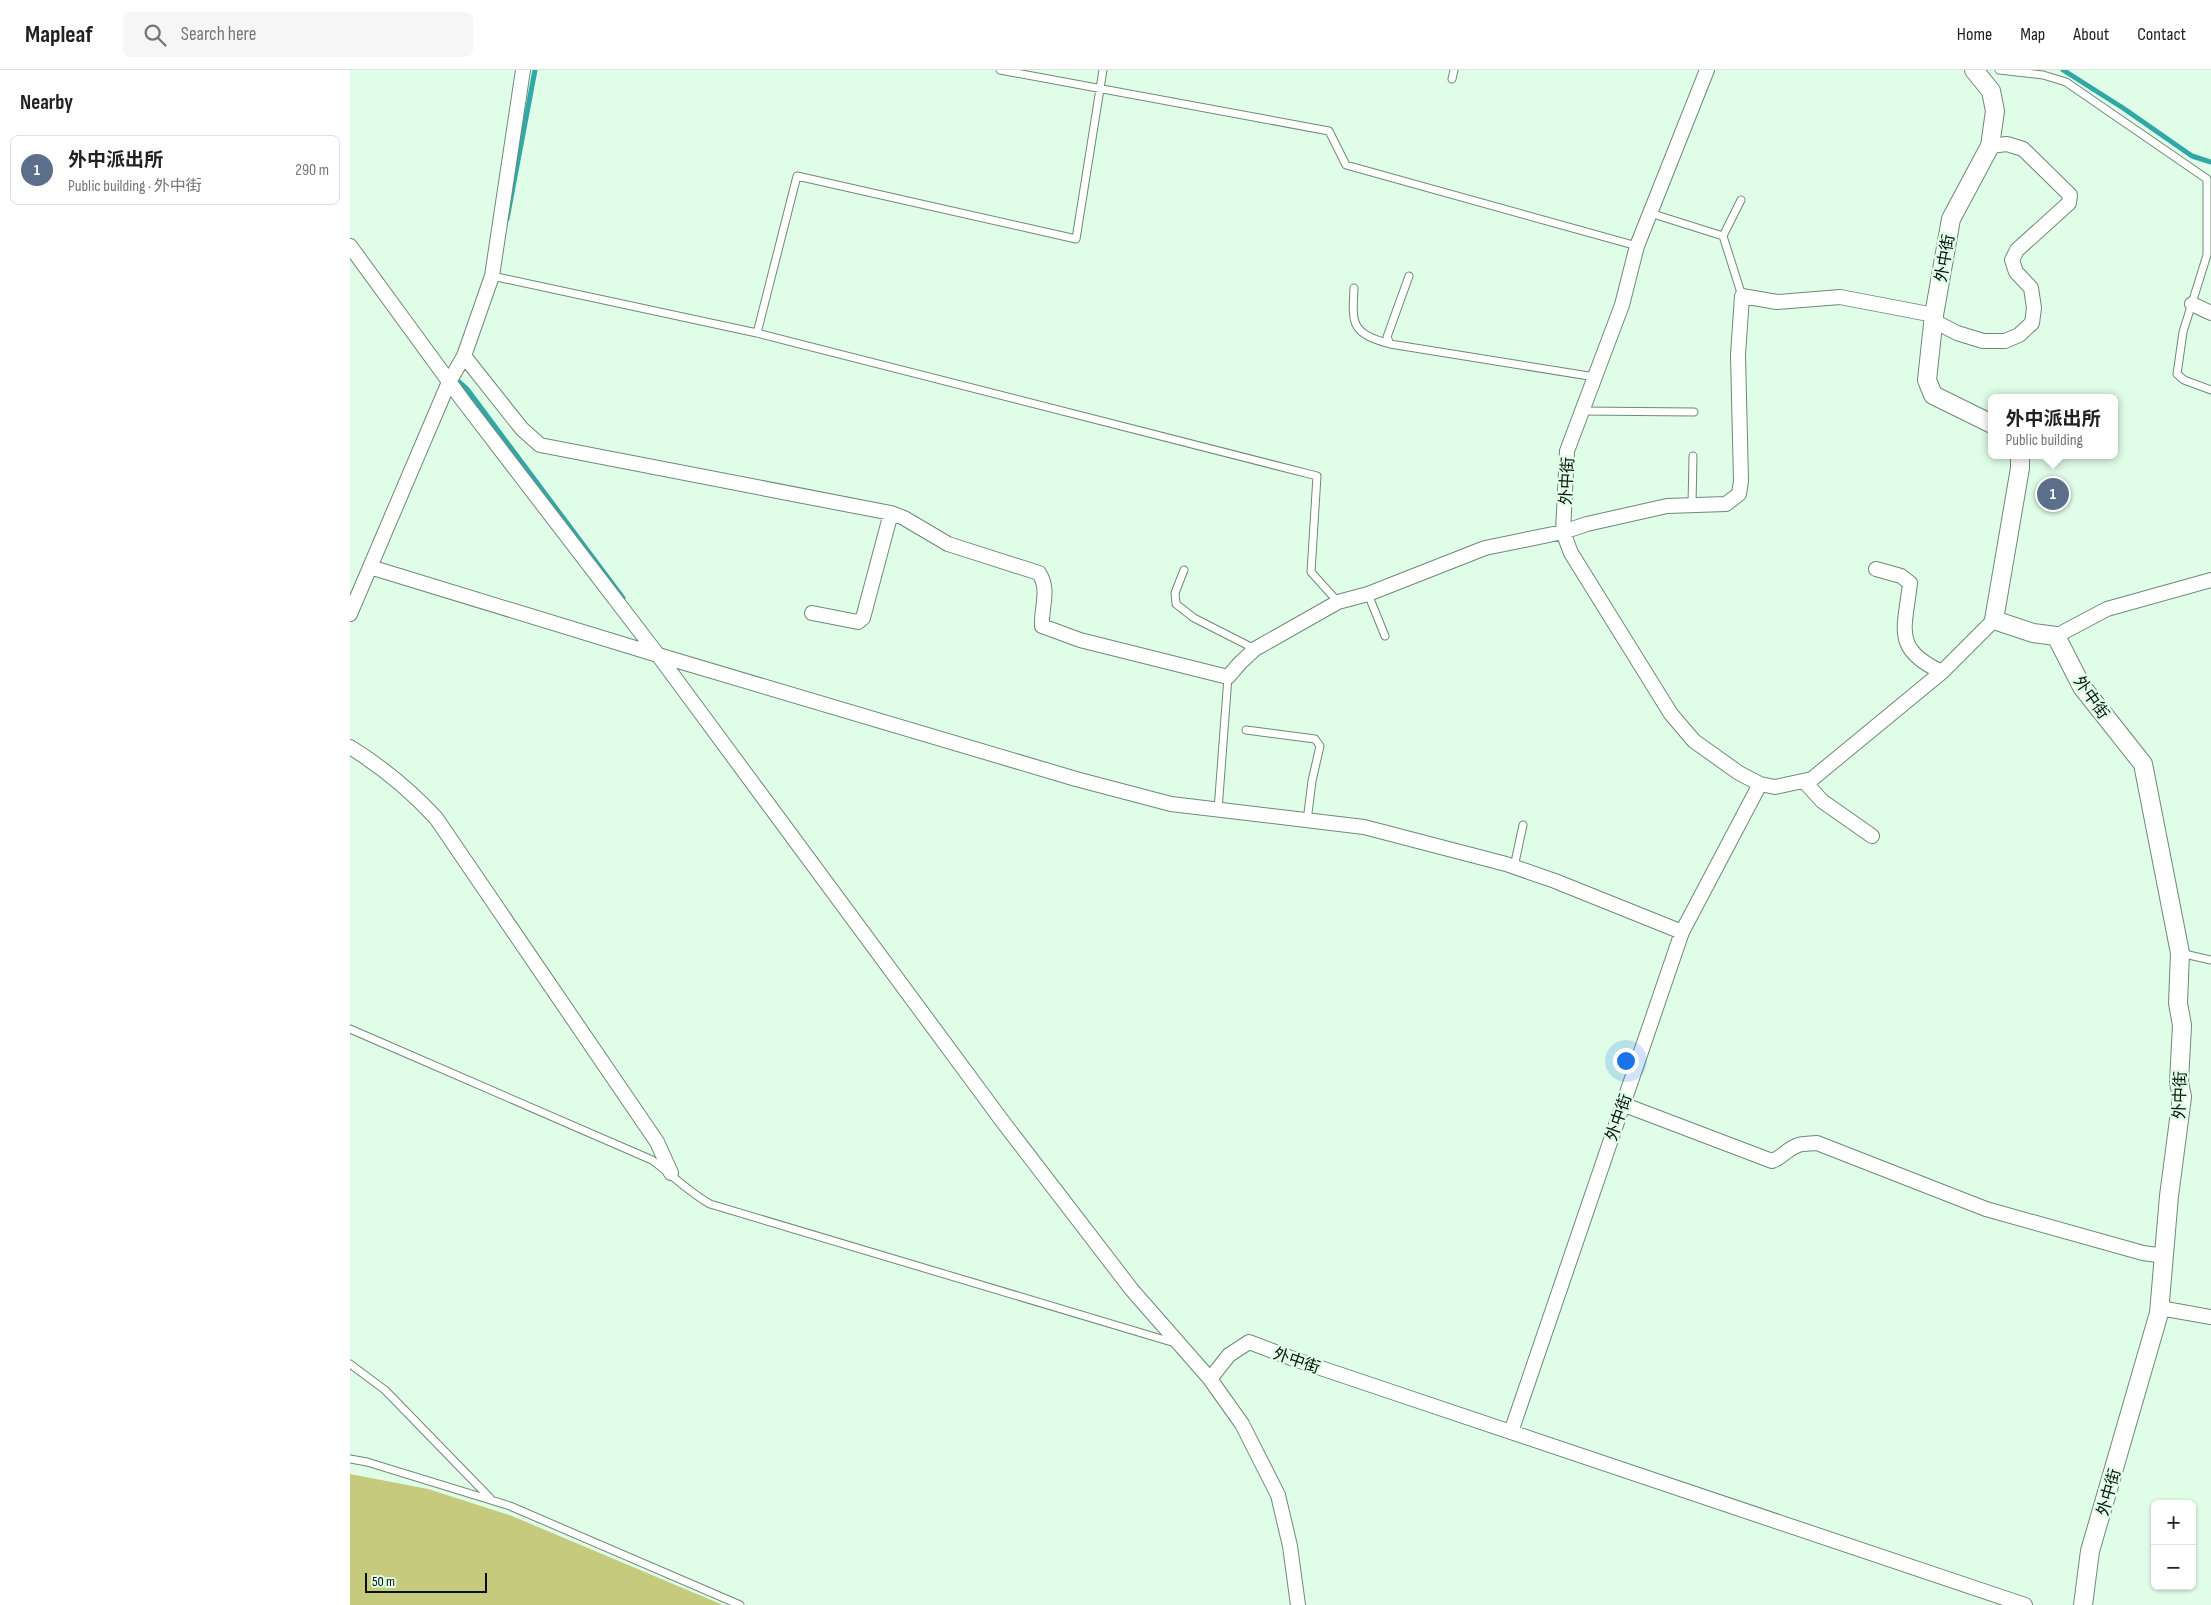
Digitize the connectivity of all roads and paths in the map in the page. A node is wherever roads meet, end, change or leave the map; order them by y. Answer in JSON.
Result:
{"nodes":[{"id":1,"x":523,"y":70,"type":"edge"},
{"id":2,"x":1000,"y":70,"type":"edge"},
{"id":3,"x":1104,"y":70,"type":"edge"},
{"id":4,"x":1454,"y":70,"type":"edge"},
{"id":5,"x":1707,"y":70,"type":"edge"},
{"id":6,"x":1974,"y":70,"type":"edge"},
{"id":7,"x":1999,"y":70,"type":"edge"},
{"id":8,"x":1016,"y":71,"type":"edge"},
{"id":9,"x":1452,"y":79,"type":"dead end"},
{"id":10,"x":1100,"y":88,"type":"junction"},
{"id":11,"x":1990,"y":146,"type":"junction"},
{"id":12,"x":1740,"y":200,"type":"dead end"},
{"id":13,"x":1650,"y":213,"type":"junction"},
{"id":14,"x":1723,"y":236,"type":"junction"},
{"id":15,"x":350,"y":246,"type":"edge"},
{"id":16,"x":1637,"y":246,"type":"junction"},
{"id":17,"x":492,"y":276,"type":"junction"},
{"id":18,"x":1410,"y":276,"type":"dead end"},
{"id":19,"x":1354,"y":288,"type":"dead end"},
{"id":20,"x":1742,"y":296,"type":"junction"},
{"id":21,"x":2192,"y":304,"type":"junction"},
{"id":22,"x":2211,"y":313,"type":"edge"},
{"id":23,"x":1934,"y":318,"type":"junction"},
{"id":24,"x":757,"y":333,"type":"junction"},
{"id":25,"x":1390,"y":344,"type":"junction"},
{"id":26,"x":464,"y":356,"type":"junction"},
{"id":27,"x":1594,"y":377,"type":"junction"},
{"id":28,"x":449,"y":382,"type":"junction"},
{"id":29,"x":2211,"y":390,"type":"edge"},
{"id":30,"x":1582,"y":411,"type":"junction"},
{"id":31,"x":1694,"y":412,"type":"dead end"},
{"id":32,"x":1988,"y":422,"type":"edge"},
{"id":33,"x":1693,"y":456,"type":"dead end"},
{"id":34,"x":2020,"y":459,"type":"edge"},
{"id":35,"x":1692,"y":505,"type":"junction"},
{"id":36,"x":891,"y":513,"type":"junction"},
{"id":37,"x":1563,"y":532,"type":"junction"},
{"id":38,"x":370,"y":567,"type":"junction"},
{"id":39,"x":1876,"y":569,"type":"dead end"},
{"id":40,"x":1184,"y":570,"type":"dead end"},
{"id":41,"x":2211,"y":580,"type":"edge"},
{"id":42,"x":1368,"y":594,"type":"junction"},
{"id":43,"x":1338,"y":602,"type":"junction"},
{"id":44,"x":812,"y":613,"type":"dead end"},
{"id":45,"x":350,"y":614,"type":"edge"},
{"id":46,"x":1994,"y":620,"type":"junction"},
{"id":47,"x":1385,"y":636,"type":"dead end"},
{"id":48,"x":2056,"y":636,"type":"junction"},
{"id":49,"x":1255,"y":650,"type":"junction"},
{"id":50,"x":658,"y":656,"type":"junction"},
{"id":51,"x":1942,"y":672,"type":"junction"},
{"id":52,"x":1228,"y":677,"type":"junction"},
{"id":53,"x":1246,"y":730,"type":"dead end"},
{"id":54,"x":350,"y":748,"type":"edge"},
{"id":55,"x":1804,"y":781,"type":"junction"},
{"id":56,"x":1760,"y":784,"type":"junction"},
{"id":57,"x":1218,"y":810,"type":"junction"},
{"id":58,"x":1307,"y":822,"type":"junction"},
{"id":59,"x":1523,"y":825,"type":"dead end"},
{"id":60,"x":1872,"y":836,"type":"dead end"},
{"id":61,"x":1514,"y":867,"type":"junction"},
{"id":62,"x":1682,"y":932,"type":"junction"},
{"id":63,"x":2180,"y":953,"type":"junction"},
{"id":64,"x":2211,"y":960,"type":"edge"},
{"id":65,"x":350,"y":1029,"type":"edge"},
{"id":66,"x":1622,"y":1104,"type":"junction"},
{"id":67,"x":671,"y":1174,"type":"junction"},
{"id":68,"x":2165,"y":1256,"type":"junction"},
{"id":69,"x":2160,"y":1308,"type":"junction"},
{"id":70,"x":2211,"y":1317,"type":"edge"},
{"id":71,"x":1180,"y":1344,"type":"junction"},
{"id":72,"x":350,"y":1364,"type":"edge"},
{"id":73,"x":1210,"y":1379,"type":"junction"},
{"id":74,"x":1511,"y":1432,"type":"junction"},
{"id":75,"x":350,"y":1459,"type":"edge"},
{"id":76,"x":491,"y":1500,"type":"junction"},
{"id":77,"x":740,"y":1605,"type":"edge"},
{"id":78,"x":1298,"y":1605,"type":"edge"},
{"id":79,"x":2025,"y":1605,"type":"edge"},
{"id":80,"x":2082,"y":1605,"type":"edge"}],
"edges":[{"from":1,"to":17,"type":"street"},
{"from":2,"to":8,"type":"lane"},
{"from":3,"to":10,"type":"lane"},
{"from":4,"to":9,"type":"lane"},
{"from":5,"to":13,"type":"street","name":"外中街"},
{"from":6,"to":11,"type":"street","name":"外中街"},
{"from":7,"to":21,"type":"lane"},
{"from":8,"to":10,"type":"lane"},
{"from":10,"to":16,"type":"lane"},
{"from":10,"to":24,"type":"lane"},
{"from":11,"to":23,"type":"street","name":"外中街"},
{"from":11,"to":23,"type":"street"},
{"from":12,"to":14,"type":"lane"},
{"from":13,"to":14,"type":"lane"},
{"from":13,"to":16,"type":"street","name":"外中街"},
{"from":14,"to":20,"type":"lane"},
{"from":15,"to":28,"type":"street"},
{"from":16,"to":27,"type":"street","name":"外中街"},
{"from":17,"to":24,"type":"lane"},
{"from":17,"to":26,"type":"street"},
{"from":18,"to":25,"type":"lane"},
{"from":19,"to":25,"type":"lane"},
{"from":20,"to":23,"type":"street"},
{"from":20,"to":35,"type":"street"},
{"from":21,"to":22,"type":"street"},
{"from":21,"to":29,"type":"lane"},
{"from":23,"to":32,"type":"street","name":"外中街"},
{"from":24,"to":43,"type":"lane"},
{"from":25,"to":27,"type":"lane"},
{"from":26,"to":28,"type":"street"},
{"from":26,"to":36,"type":"street"},
{"from":27,"to":30,"type":"street","name":"外中街"},
{"from":28,"to":38,"type":"street"},
{"from":28,"to":50,"type":"street"},
{"from":30,"to":31,"type":"lane"},
{"from":30,"to":37,"type":"street","name":"外中街"},
{"from":33,"to":35,"type":"lane"},
{"from":34,"to":46,"type":"street"},
{"from":35,"to":37,"type":"street"},
{"from":36,"to":44,"type":"street"},
{"from":36,"to":52,"type":"street"},
{"from":37,"to":42,"type":"street"},
{"from":37,"to":56,"type":"street","name":"外中街"},
{"from":38,"to":45,"type":"street"},
{"from":38,"to":50,"type":"street"},
{"from":39,"to":51,"type":"street"},
{"from":40,"to":49,"type":"lane"},
{"from":41,"to":48,"type":"street"},
{"from":42,"to":43,"type":"street"},
{"from":42,"to":47,"type":"lane"},
{"from":43,"to":49,"type":"street"},
{"from":46,"to":48,"type":"street"},
{"from":46,"to":51,"type":"street","name":"外中街"},
{"from":48,"to":63,"type":"street","name":"外中街"},
{"from":49,"to":52,"type":"street"},
{"from":50,"to":57,"type":"street"},
{"from":50,"to":71,"type":"street"},
{"from":51,"to":55,"type":"street","name":"外中街"},
{"from":52,"to":57,"type":"lane"},
{"from":53,"to":58,"type":"lane"},
{"from":54,"to":67,"type":"street"},
{"from":55,"to":56,"type":"street","name":"外中街"},
{"from":55,"to":60,"type":"street"},
{"from":56,"to":62,"type":"street","name":"外中街"},
{"from":57,"to":58,"type":"street"},
{"from":58,"to":61,"type":"street"},
{"from":59,"to":61,"type":"lane"},
{"from":61,"to":62,"type":"street"},
{"from":62,"to":66,"type":"street","name":"外中街"},
{"from":63,"to":64,"type":"lane"},
{"from":63,"to":68,"type":"street","name":"外中街"},
{"from":65,"to":67,"type":"lane"},
{"from":66,"to":68,"type":"street"},
{"from":66,"to":74,"type":"street","name":"外中街"},
{"from":67,"to":71,"type":"lane"},
{"from":68,"to":69,"type":"street","name":"外中街"},
{"from":69,"to":70,"type":"street"},
{"from":69,"to":80,"type":"street","name":"外中街"},
{"from":71,"to":73,"type":"street"},
{"from":72,"to":76,"type":"lane"},
{"from":73,"to":74,"type":"street","name":"外中街"},
{"from":73,"to":78,"type":"street"},
{"from":74,"to":79,"type":"street","name":"外中街"},
{"from":75,"to":76,"type":"lane"},
{"from":76,"to":77,"type":"lane"}]}
